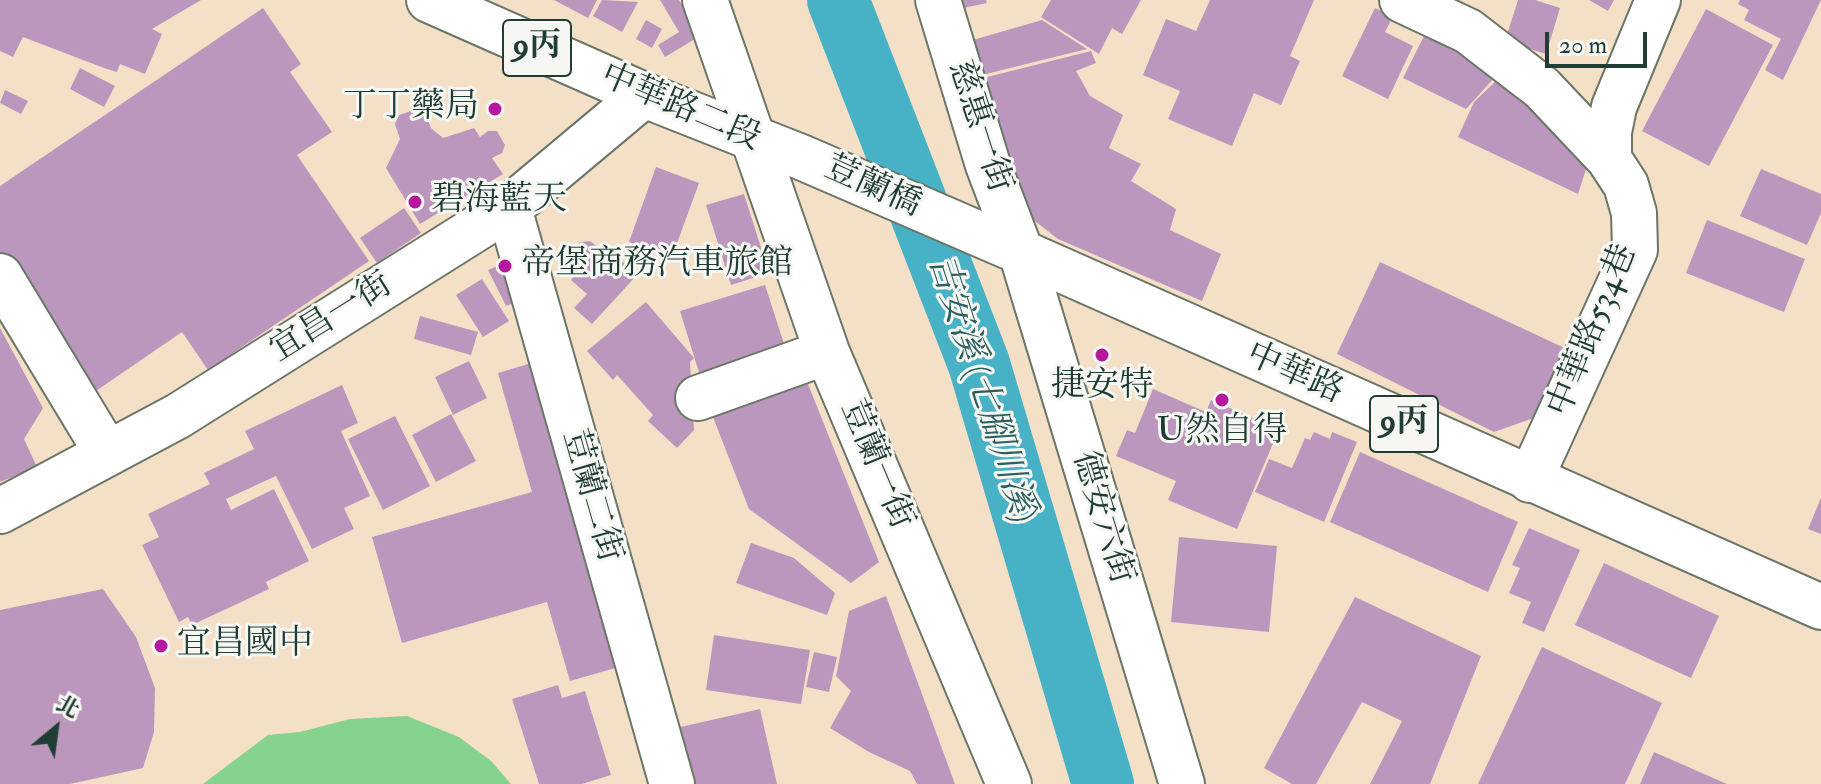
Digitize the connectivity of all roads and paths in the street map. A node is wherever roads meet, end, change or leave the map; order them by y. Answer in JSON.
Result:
{"nodes":[{"id":1,"x":429,"y":0,"type":"edge"},
{"id":2,"x":705,"y":0,"type":"edge"},
{"id":3,"x":938,"y":0,"type":"edge"},
{"id":4,"x":1402,"y":0,"type":"edge"},
{"id":5,"x":1658,"y":0,"type":"edge"},
{"id":6,"x":644,"y":95,"type":"junction"},
{"id":7,"x":754,"y":141,"type":"junction"},
{"id":8,"x":801,"y":157,"type":"joint"},
{"id":9,"x":1609,"y":159,"type":"junction"},
{"id":10,"x":509,"y":208,"type":"junction"},
{"id":11,"x":1004,"y":245,"type":"junction"},
{"id":12,"x":0,"y":276,"type":"edge"},
{"id":13,"x":827,"y":352,"type":"junction"},
{"id":14,"x":698,"y":398,"type":"dead end"},
{"id":15,"x":107,"y":453,"type":"junction"},
{"id":16,"x":1530,"y":480,"type":"junction"},
{"id":17,"x":0,"y":511,"type":"edge"},
{"id":18,"x":1821,"y":607,"type":"edge"},
{"id":19,"x":672,"y":784,"type":"edge"},
{"id":20,"x":1009,"y":784,"type":"edge"},
{"id":21,"x":1182,"y":784,"type":"edge"}],
"edges":[{"from":1,"to":6,"type":"street","name":"中華路二段","number":"9丙"},
{"from":2,"to":7,"type":"street","name":"荳蘭一街"},
{"from":3,"to":11,"type":"street","name":"慈惠一街"},
{"from":4,"to":9,"type":"street","name":"中華路534巷"},
{"from":5,"to":9,"type":"street"},
{"from":6,"to":7,"type":"street","name":"中華路二段","number":"9丙"},
{"from":6,"to":10,"type":"street","name":"宜昌一街"},
{"from":7,"to":8,"type":"street","name":"中華路二段","number":"9丙"},
{"from":7,"to":13,"type":"street","name":"荳蘭一街"},
{"from":8,"to":11,"type":"street","name":"荳蘭橋","number":"9丙"},
{"from":9,"to":16,"type":"street","name":"中華路534巷"},
{"from":10,"to":15,"type":"street","name":"宜昌一街"},
{"from":10,"to":19,"type":"street","name":"荳蘭二街"},
{"from":11,"to":16,"type":"street","name":"中華路","number":"9丙"},
{"from":11,"to":21,"type":"street","name":"德安六街"},
{"from":12,"to":15,"type":"street"},
{"from":13,"to":14,"type":"street"},
{"from":13,"to":20,"type":"street","name":"荳蘭一街"},
{"from":15,"to":17,"type":"street","name":"宜昌一街"},
{"from":16,"to":18,"type":"street","name":"中華路","number":"9丙"}]}
